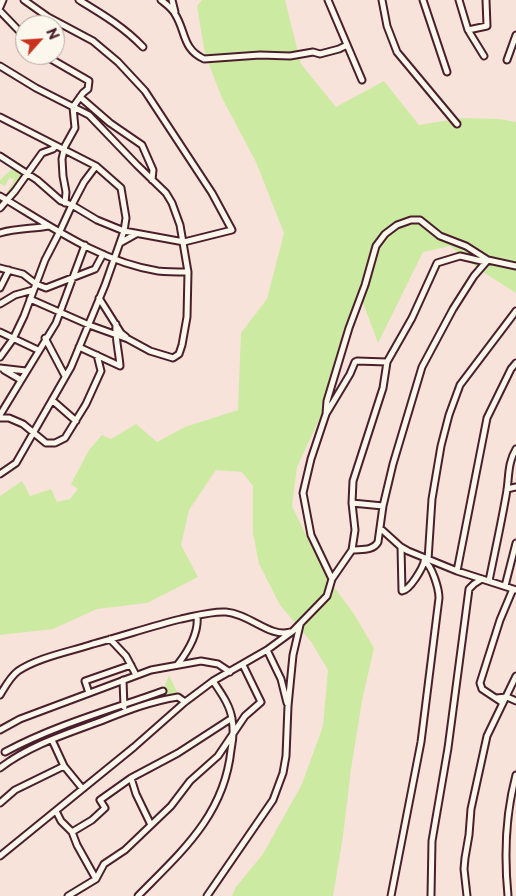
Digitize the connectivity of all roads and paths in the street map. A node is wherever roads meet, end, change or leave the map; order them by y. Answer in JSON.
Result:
{"nodes":[{"id":1,"x":3,"y":0,"type":"edge"},
{"id":2,"x":24,"y":0,"type":"edge"},
{"id":3,"x":79,"y":0,"type":"edge"},
{"id":4,"x":161,"y":0,"type":"edge"},
{"id":5,"x":172,"y":0,"type":"edge"},
{"id":6,"x":328,"y":0,"type":"edge"},
{"id":7,"x":382,"y":0,"type":"edge"},
{"id":8,"x":424,"y":0,"type":"edge"},
{"id":9,"x":459,"y":0,"type":"edge"},
{"id":10,"x":486,"y":0,"type":"edge"},
{"id":11,"x":0,"y":7,"type":"edge"},
{"id":12,"x":0,"y":11,"type":"edge"},
{"id":13,"x":175,"y":12,"type":"junction"},
{"id":14,"x":15,"y":27,"type":"edge"},
{"id":15,"x":468,"y":30,"type":"junction"},
{"id":16,"x":516,"y":35,"type":"edge"},
{"id":17,"x":347,"y":45,"type":"junction"},
{"id":18,"x":143,"y":47,"type":"dead end"},
{"id":19,"x":484,"y":56,"type":"dead end"},
{"id":20,"x":507,"y":60,"type":"dead end"},
{"id":21,"x":61,"y":65,"type":"edge"},
{"id":22,"x":0,"y":66,"type":"edge"},
{"id":23,"x":447,"y":72,"type":"dead end"},
{"id":24,"x":362,"y":80,"type":"dead end"},
{"id":25,"x":80,"y":97,"type":"junction"},
{"id":26,"x":73,"y":107,"type":"junction"},
{"id":27,"x":0,"y":117,"type":"edge"},
{"id":28,"x":457,"y":124,"type":"dead end"},
{"id":29,"x":55,"y":146,"type":"junction"},
{"id":30,"x":64,"y":150,"type":"junction"},
{"id":31,"x":0,"y":156,"type":"edge"},
{"id":32,"x":96,"y":166,"type":"junction"},
{"id":33,"x":26,"y":174,"type":"junction"},
{"id":34,"x":152,"y":180,"type":"junction"},
{"id":35,"x":0,"y":196,"type":"edge"},
{"id":36,"x":7,"y":200,"type":"junction"},
{"id":37,"x":65,"y":204,"type":"junction"},
{"id":38,"x":72,"y":205,"type":"junction"},
{"id":39,"x":0,"y":208,"type":"edge"},
{"id":40,"x":50,"y":226,"type":"junction"},
{"id":41,"x":60,"y":231,"type":"junction"},
{"id":42,"x":124,"y":231,"type":"junction"},
{"id":43,"x":0,"y":234,"type":"edge"},
{"id":44,"x":136,"y":234,"type":"junction"},
{"id":45,"x":120,"y":242,"type":"junction"},
{"id":46,"x":184,"y":242,"type":"junction"},
{"id":47,"x":85,"y":245,"type":"junction"},
{"id":48,"x":103,"y":254,"type":"junction"},
{"id":49,"x":115,"y":258,"type":"junction"},
{"id":50,"x":487,"y":261,"type":"junction"},
{"id":51,"x":516,"y":266,"type":"edge"},
{"id":52,"x":0,"y":268,"type":"edge"},
{"id":53,"x":9,"y":270,"type":"junction"},
{"id":54,"x":188,"y":272,"type":"junction"},
{"id":55,"x":73,"y":277,"type":"junction"},
{"id":56,"x":34,"y":287,"type":"junction"},
{"id":57,"x":0,"y":288,"type":"edge"},
{"id":58,"x":99,"y":298,"type":"junction"},
{"id":59,"x":30,"y":299,"type":"junction"},
{"id":60,"x":0,"y":304,"type":"edge"},
{"id":61,"x":516,"y":310,"type":"edge"},
{"id":62,"x":60,"y":312,"type":"junction"},
{"id":63,"x":116,"y":324,"type":"junction"},
{"id":64,"x":88,"y":325,"type":"junction"},
{"id":65,"x":0,"y":332,"type":"edge"},
{"id":66,"x":115,"y":335,"type":"junction"},
{"id":67,"x":45,"y":338,"type":"junction"},
{"id":68,"x":13,"y":339,"type":"junction"},
{"id":69,"x":128,"y":339,"type":"junction"},
{"id":70,"x":79,"y":347,"type":"junction"},
{"id":71,"x":38,"y":350,"type":"junction"},
{"id":72,"x":97,"y":355,"type":"junction"},
{"id":73,"x":0,"y":357,"type":"edge"},
{"id":74,"x":387,"y":362,"type":"junction"},
{"id":75,"x":516,"y":363,"type":"edge"},
{"id":76,"x":0,"y":368,"type":"edge"},
{"id":77,"x":26,"y":371,"type":"junction"},
{"id":78,"x":65,"y":376,"type":"junction"},
{"id":79,"x":21,"y":380,"type":"junction"},
{"id":80,"x":52,"y":400,"type":"junction"},
{"id":81,"x":326,"y":414,"type":"junction"},
{"id":82,"x":0,"y":416,"type":"edge"},
{"id":83,"x":76,"y":421,"type":"junction"},
{"id":84,"x":33,"y":432,"type":"junction"},
{"id":85,"x":516,"y":449,"type":"edge"},
{"id":86,"x":0,"y":467,"type":"edge"},
{"id":87,"x":9,"y":468,"type":"junction"},
{"id":88,"x":0,"y":474,"type":"edge"},
{"id":89,"x":516,"y":486,"type":"edge"},
{"id":90,"x":507,"y":488,"type":"junction"},
{"id":91,"x":352,"y":503,"type":"junction"},
{"id":92,"x":383,"y":506,"type":"junction"},
{"id":93,"x":380,"y":528,"type":"junction"},
{"id":94,"x":516,"y":543,"type":"edge"},
{"id":95,"x":401,"y":547,"type":"junction"},
{"id":96,"x":352,"y":550,"type":"junction"},
{"id":97,"x":426,"y":560,"type":"junction"},
{"id":98,"x":457,"y":571,"type":"junction"},
{"id":99,"x":332,"y":579,"type":"junction"},
{"id":100,"x":482,"y":579,"type":"junction"},
{"id":101,"x":489,"y":581,"type":"junction"},
{"id":102,"x":505,"y":586,"type":"junction"},
{"id":103,"x":515,"y":590,"type":"edge"},
{"id":104,"x":198,"y":616,"type":"junction"},
{"id":105,"x":300,"y":625,"type":"junction"},
{"id":106,"x":293,"y":631,"type":"junction"},
{"id":107,"x":110,"y":639,"type":"junction"},
{"id":108,"x":267,"y":650,"type":"junction"},
{"id":109,"x":178,"y":664,"type":"junction"},
{"id":110,"x":131,"y":665,"type":"junction"},
{"id":111,"x":243,"y":665,"type":"junction"},
{"id":112,"x":230,"y":672,"type":"junction"},
{"id":113,"x":136,"y":675,"type":"junction"},
{"id":114,"x":516,"y":676,"type":"edge"},
{"id":115,"x":123,"y":680,"type":"junction"},
{"id":116,"x":214,"y":681,"type":"junction"},
{"id":117,"x":163,"y":691,"type":"dead end"},
{"id":118,"x":88,"y":693,"type":"junction"},
{"id":119,"x":0,"y":695,"type":"edge"},
{"id":120,"x":507,"y":696,"type":"junction"},
{"id":121,"x":496,"y":698,"type":"junction"},
{"id":122,"x":516,"y":701,"type":"edge"},
{"id":123,"x":184,"y":702,"type":"junction"},
{"id":124,"x":503,"y":703,"type":"junction"},
{"id":125,"x":124,"y":705,"type":"junction"},
{"id":126,"x":288,"y":706,"type":"junction"},
{"id":127,"x":124,"y":712,"type":"junction"},
{"id":128,"x":232,"y":718,"type":"junction"},
{"id":129,"x":0,"y":730,"type":"edge"},
{"id":130,"x":233,"y":736,"type":"junction"},
{"id":131,"x":52,"y":740,"type":"junction"},
{"id":132,"x":5,"y":752,"type":"dead end"},
{"id":133,"x":64,"y":766,"type":"junction"},
{"id":134,"x":0,"y":768,"type":"edge"},
{"id":135,"x":516,"y":775,"type":"edge"},
{"id":136,"x":131,"y":778,"type":"junction"},
{"id":137,"x":82,"y":788,"type":"junction"},
{"id":138,"x":0,"y":803,"type":"edge"},
{"id":139,"x":56,"y":811,"type":"junction"},
{"id":140,"x":151,"y":825,"type":"junction"},
{"id":141,"x":72,"y":832,"type":"junction"},
{"id":142,"x":0,"y":856,"type":"edge"},
{"id":143,"x":96,"y":879,"type":"junction"},
{"id":144,"x":68,"y":896,"type":"edge"},
{"id":145,"x":138,"y":896,"type":"edge"},
{"id":146,"x":207,"y":896,"type":"edge"},
{"id":147,"x":391,"y":896,"type":"edge"},
{"id":148,"x":430,"y":896,"type":"edge"},
{"id":149,"x":467,"y":896,"type":"edge"},
{"id":150,"x":508,"y":896,"type":"edge"}],
"edges":[{"from":1,"to":11,"type":"street"},
{"from":2,"to":46,"type":"street"},
{"from":3,"to":18,"type":"street"},
{"from":4,"to":13,"type":"street"},
{"from":5,"to":13,"type":"street"},
{"from":6,"to":17,"type":"street"},
{"from":7,"to":28,"type":"street"},
{"from":8,"to":23,"type":"street"},
{"from":9,"to":15,"type":"street"},
{"from":10,"to":15,"type":"street"},
{"from":12,"to":14,"type":"street"},
{"from":13,"to":17,"type":"street"},
{"from":15,"to":19,"type":"street"},
{"from":16,"to":20,"type":"street"},
{"from":17,"to":24,"type":"street"},
{"from":21,"to":25,"type":"street"},
{"from":22,"to":26,"type":"street"},
{"from":25,"to":26,"type":"street"},
{"from":25,"to":34,"type":"street"},
{"from":26,"to":30,"type":"street"},
{"from":26,"to":34,"type":"street"},
{"from":27,"to":29,"type":"street"},
{"from":29,"to":30,"type":"street"},
{"from":29,"to":33,"type":"street"},
{"from":30,"to":32,"type":"street"},
{"from":30,"to":37,"type":"street"},
{"from":31,"to":33,"type":"street"},
{"from":32,"to":38,"type":"street"},
{"from":32,"to":42,"type":"street"},
{"from":33,"to":36,"type":"street"},
{"from":33,"to":37,"type":"street"},
{"from":34,"to":46,"type":"street"},
{"from":35,"to":36,"type":"street"},
{"from":36,"to":39,"type":"street"},
{"from":36,"to":40,"type":"street"},
{"from":37,"to":38,"type":"street"},
{"from":38,"to":41,"type":"street"},
{"from":38,"to":42,"type":"street"},
{"from":40,"to":41,"type":"street"},
{"from":40,"to":43,"type":"street"},
{"from":41,"to":47,"type":"street"},
{"from":41,"to":56,"type":"street"},
{"from":42,"to":44,"type":"street"},
{"from":42,"to":45,"type":"street"},
{"from":44,"to":45,"type":"street"},
{"from":44,"to":46,"type":"street"},
{"from":45,"to":49,"type":"street"},
{"from":46,"to":54,"type":"street"},
{"from":47,"to":48,"type":"street"},
{"from":47,"to":55,"type":"street"},
{"from":48,"to":49,"type":"street"},
{"from":48,"to":55,"type":"street"},
{"from":49,"to":54,"type":"street"},
{"from":49,"to":58,"type":"street"},
{"from":50,"to":51,"type":"street"},
{"from":50,"to":74,"type":"street"},
{"from":50,"to":81,"type":"street"},
{"from":50,"to":92,"type":"street"},
{"from":52,"to":53,"type":"street"},
{"from":53,"to":56,"type":"street"},
{"from":53,"to":57,"type":"street"},
{"from":54,"to":69,"type":"street"},
{"from":55,"to":56,"type":"street"},
{"from":55,"to":62,"type":"street"},
{"from":56,"to":59,"type":"street"},
{"from":56,"to":60,"type":"street"},
{"from":58,"to":63,"type":"street"},
{"from":58,"to":64,"type":"street"},
{"from":59,"to":62,"type":"street"},
{"from":59,"to":68,"type":"street"},
{"from":61,"to":97,"type":"street"},
{"from":62,"to":64,"type":"street"},
{"from":62,"to":67,"type":"street"},
{"from":63,"to":66,"type":"street"},
{"from":63,"to":69,"type":"street"},
{"from":64,"to":66,"type":"street"},
{"from":64,"to":70,"type":"street"},
{"from":65,"to":68,"type":"street"},
{"from":66,"to":69,"type":"street"},
{"from":66,"to":72,"type":"street"},
{"from":67,"to":71,"type":"street"},
{"from":67,"to":78,"type":"street"},
{"from":68,"to":71,"type":"street"},
{"from":68,"to":73,"type":"street"},
{"from":70,"to":72,"type":"street"},
{"from":70,"to":78,"type":"street"},
{"from":71,"to":77,"type":"street"},
{"from":72,"to":83,"type":"street"},
{"from":74,"to":81,"type":"street"},
{"from":74,"to":91,"type":"street"},
{"from":75,"to":98,"type":"street"},
{"from":76,"to":77,"type":"street"},
{"from":76,"to":79,"type":"street"},
{"from":77,"to":79,"type":"street"},
{"from":78,"to":80,"type":"street"},
{"from":79,"to":82,"type":"street"},
{"from":80,"to":83,"type":"street"},
{"from":80,"to":84,"type":"street"},
{"from":81,"to":99,"type":"street"},
{"from":82,"to":84,"type":"street"},
{"from":83,"to":84,"type":"street"},
{"from":84,"to":87,"type":"street"},
{"from":85,"to":90,"type":"street"},
{"from":86,"to":87,"type":"street"},
{"from":87,"to":88,"type":"street"},
{"from":89,"to":90,"type":"street"},
{"from":90,"to":101,"type":"street"},
{"from":91,"to":92,"type":"street"},
{"from":91,"to":96,"type":"street"},
{"from":92,"to":93,"type":"street"},
{"from":93,"to":95,"type":"street"},
{"from":93,"to":96,"type":"street"},
{"from":94,"to":102,"type":"street"},
{"from":95,"to":97,"type":"street"},
{"from":95,"to":97,"type":"street"},
{"from":96,"to":99,"type":"street"},
{"from":97,"to":98,"type":"street"},
{"from":97,"to":147,"type":"street"},
{"from":98,"to":100,"type":"street"},
{"from":99,"to":105,"type":"street"},
{"from":100,"to":101,"type":"street"},
{"from":100,"to":148,"type":"street"},
{"from":101,"to":102,"type":"street"},
{"from":102,"to":103,"type":"street"},
{"from":103,"to":121,"type":"street"},
{"from":104,"to":106,"type":"street"},
{"from":104,"to":107,"type":"street"},
{"from":104,"to":109,"type":"street"},
{"from":105,"to":106,"type":"street"},
{"from":105,"to":126,"type":"street"},
{"from":106,"to":108,"type":"street"},
{"from":107,"to":110,"type":"street"},
{"from":107,"to":119,"type":"street"},
{"from":108,"to":111,"type":"street"},
{"from":108,"to":126,"type":"street"},
{"from":109,"to":112,"type":"street"},
{"from":109,"to":113,"type":"street"},
{"from":110,"to":113,"type":"street"},
{"from":110,"to":118,"type":"street"},
{"from":111,"to":112,"type":"street"},
{"from":111,"to":130,"type":"street"},
{"from":112,"to":116,"type":"street"},
{"from":113,"to":115,"type":"street"},
{"from":114,"to":120,"type":"street"},
{"from":115,"to":118,"type":"street"},
{"from":115,"to":125,"type":"street"},
{"from":116,"to":123,"type":"street"},
{"from":116,"to":128,"type":"street"},
{"from":117,"to":125,"type":"street"},
{"from":118,"to":129,"type":"street"},
{"from":120,"to":121,"type":"street"},
{"from":120,"to":122,"type":"street"},
{"from":120,"to":124,"type":"street"},
{"from":121,"to":124,"type":"street"},
{"from":123,"to":127,"type":"street"},
{"from":123,"to":137,"type":"street"},
{"from":124,"to":149,"type":"street"},
{"from":125,"to":127,"type":"street"},
{"from":125,"to":132,"type":"street"},
{"from":126,"to":146,"type":"street"},
{"from":127,"to":131,"type":"street"},
{"from":128,"to":130,"type":"street"},
{"from":128,"to":136,"type":"street"},
{"from":130,"to":140,"type":"street"},
{"from":130,"to":145,"type":"street"},
{"from":131,"to":133,"type":"street"},
{"from":131,"to":134,"type":"street"},
{"from":133,"to":137,"type":"street"},
{"from":133,"to":138,"type":"street"},
{"from":135,"to":150,"type":"street"},
{"from":136,"to":140,"type":"street"},
{"from":136,"to":141,"type":"street"},
{"from":137,"to":139,"type":"street"},
{"from":139,"to":141,"type":"street"},
{"from":139,"to":142,"type":"street"},
{"from":140,"to":143,"type":"street"},
{"from":141,"to":143,"type":"street"},
{"from":143,"to":144,"type":"street"}]}
